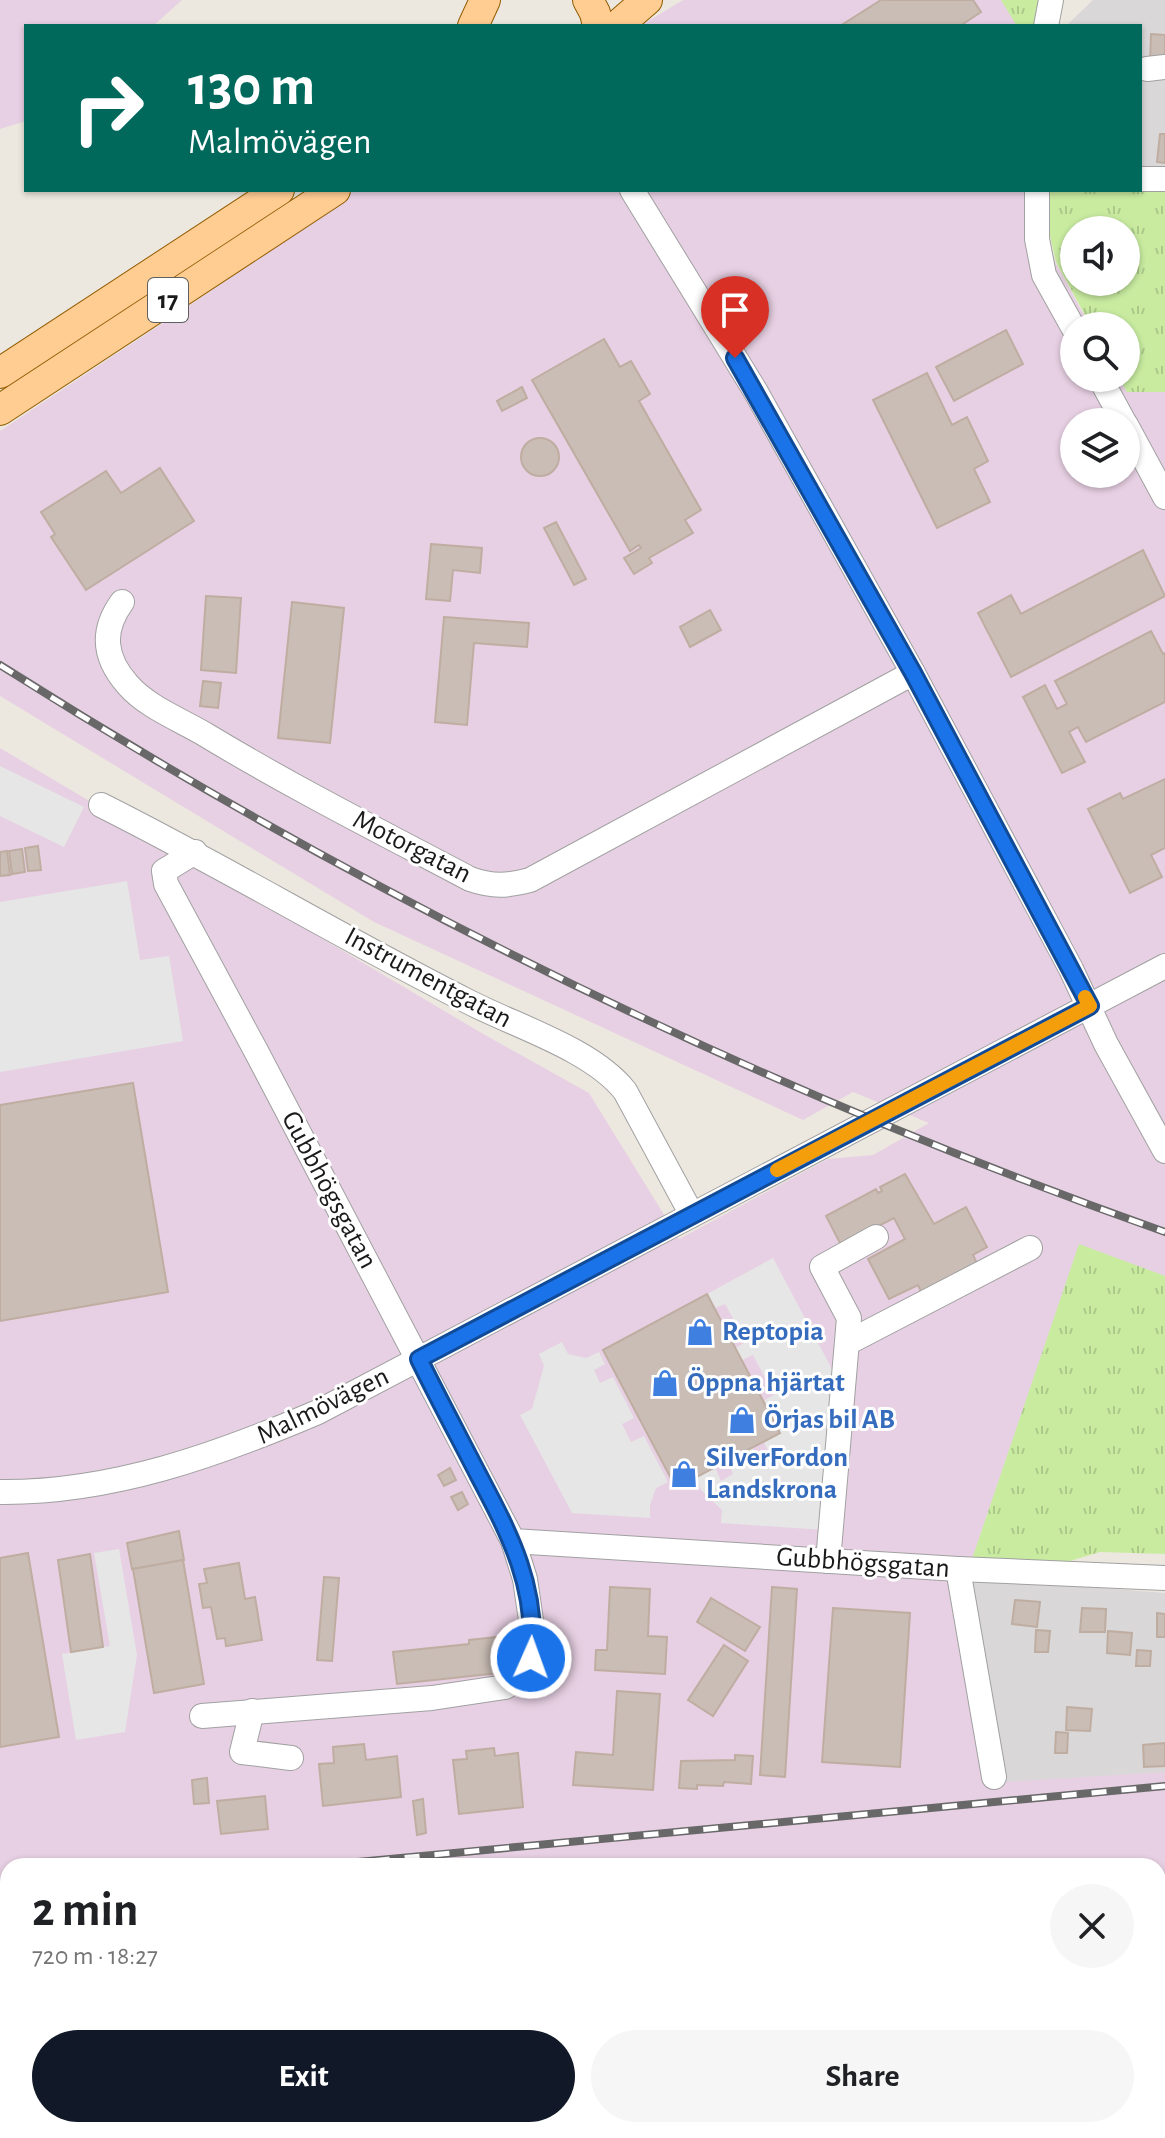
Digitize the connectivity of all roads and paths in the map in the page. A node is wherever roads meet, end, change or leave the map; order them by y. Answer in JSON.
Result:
{"nodes":[{"id":1,"x":588,"y":0,"type":"edge"},
{"id":2,"x":647,"y":0,"type":"edge"},
{"id":3,"x":1051,"y":0,"type":"edge"},
{"id":4,"x":598,"y":24,"type":"edge"},
{"id":5,"x":619,"y":24,"type":"edge"},
{"id":6,"x":1046,"y":24,"type":"edge"},
{"id":7,"x":1142,"y":179,"type":"edge"},
{"id":8,"x":1165,"y":179,"type":"edge"},
{"id":9,"x":276,"y":192,"type":"edge"},
{"id":10,"x":332,"y":192,"type":"edge"},
{"id":11,"x":633,"y":192,"type":"edge"},
{"id":12,"x":1037,"y":192,"type":"edge"},
{"id":13,"x":1065,"y":312,"type":"edge"},
{"id":14,"x":0,"y":373,"type":"edge"},
{"id":15,"x":0,"y":410,"type":"edge"},
{"id":16,"x":1140,"y":451,"type":"edge"},
{"id":17,"x":1165,"y":497,"type":"edge"},
{"id":18,"x":122,"y":602,"type":"dead end"},
{"id":19,"x":913,"y":673,"type":"junction"},
{"id":20,"x":101,"y":805,"type":"dead end"},
{"id":21,"x":195,"y":852,"type":"junction"},
{"id":22,"x":1165,"y":966,"type":"edge"},
{"id":23,"x":1090,"y":1006,"type":"junction"},
{"id":24,"x":1165,"y":1151,"type":"edge"},
{"id":25,"x":692,"y":1215,"type":"junction"},
{"id":26,"x":876,"y":1237,"type":"dead end"},
{"id":27,"x":1030,"y":1248,"type":"dead end"},
{"id":28,"x":847,"y":1343,"type":"junction"},
{"id":29,"x":419,"y":1359,"type":"junction"},
{"id":30,"x":0,"y":1492,"type":"edge"},
{"id":31,"x":513,"y":1541,"type":"junction"},
{"id":32,"x":828,"y":1561,"type":"junction"},
{"id":33,"x":958,"y":1569,"type":"junction"},
{"id":34,"x":1165,"y":1578,"type":"edge"},
{"id":35,"x":216,"y":1710,"type":"dead end"},
{"id":36,"x":252,"y":1711,"type":"junction"},
{"id":37,"x":291,"y":1758,"type":"dead end"},
{"id":38,"x":994,"y":1777,"type":"dead end"}],
"edges":[{"from":1,"to":4,"type":"main road"},
{"from":2,"to":5,"type":"main road"},
{"from":3,"to":6,"type":"street"},
{"from":7,"to":8,"type":"street"},
{"from":9,"to":14,"type":"main road","number":"17"},
{"from":10,"to":15,"type":"main road","number":"17"},
{"from":11,"to":19,"type":"street"},
{"from":12,"to":13,"type":"street"},
{"from":16,"to":17,"type":"street"},
{"from":18,"to":19,"type":"street","name":"Motorgatan"},
{"from":19,"to":23,"type":"street"},
{"from":20,"to":21,"type":"street","name":"Instrumentgatan"},
{"from":21,"to":25,"type":"street","name":"Instrumentgatan"},
{"from":21,"to":29,"type":"street","name":"Gubbhögsgatan"},
{"from":22,"to":23,"type":"street","name":"Malmövägen"},
{"from":23,"to":24,"type":"street"},
{"from":23,"to":25,"type":"street","name":"Malmövägen"},
{"from":25,"to":29,"type":"street","name":"Malmövägen"},
{"from":26,"to":28,"type":"street"},
{"from":27,"to":28,"type":"street"},
{"from":28,"to":32,"type":"street"},
{"from":29,"to":30,"type":"street","name":"Malmövägen"},
{"from":29,"to":31,"type":"street","name":"Gubbhögsgatan"},
{"from":31,"to":32,"type":"street","name":"Gubbhögsgatan"},
{"from":31,"to":36,"type":"street","name":"Gubbhögsgatan"},
{"from":32,"to":33,"type":"street","name":"Gubbhögsgatan"},
{"from":33,"to":34,"type":"street","name":"Gubbhögsgatan"},
{"from":33,"to":38,"type":"street"},
{"from":35,"to":36,"type":"street","name":"Gubbhögsgatan"},
{"from":36,"to":37,"type":"street"}]}
